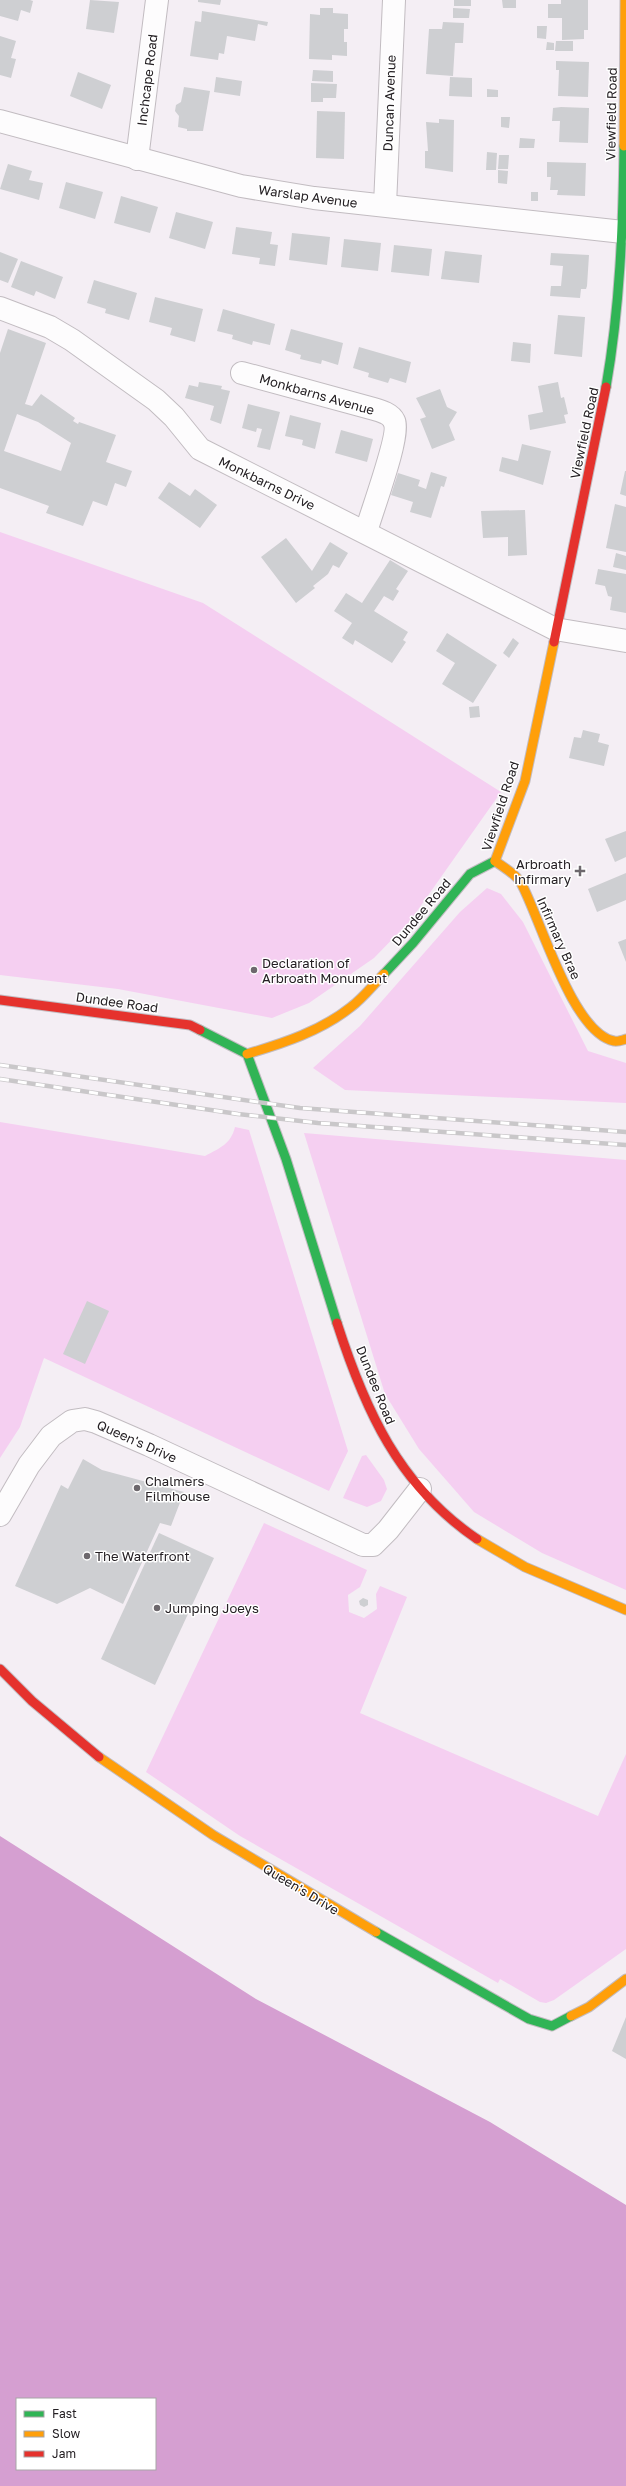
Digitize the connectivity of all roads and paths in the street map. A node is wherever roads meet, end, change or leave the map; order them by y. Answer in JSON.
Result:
{"nodes":[{"id":1,"x":158,"y":0,"type":"edge"},
{"id":2,"x":394,"y":0,"type":"edge"},
{"id":3,"x":625,"y":0,"type":"edge"},
{"id":4,"x":0,"y":121,"type":"edge"},
{"id":5,"x":137,"y":159,"type":"junction"},
{"id":6,"x":385,"y":205,"type":"junction"},
{"id":7,"x":623,"y":232,"type":"junction"},
{"id":8,"x":0,"y":308,"type":"edge"},
{"id":9,"x":242,"y":373,"type":"dead end"},
{"id":10,"x":366,"y":532,"type":"junction"},
{"id":11,"x":555,"y":629,"type":"junction"},
{"id":12,"x":626,"y":641,"type":"edge"},
{"id":13,"x":495,"y":861,"type":"junction"},
{"id":14,"x":0,"y":1000,"type":"edge"},
{"id":15,"x":626,"y":1040,"type":"edge"},
{"id":16,"x":247,"y":1054,"type":"junction"},
{"id":17,"x":420,"y":1488,"type":"junction"},
{"id":18,"x":0,"y":1515,"type":"edge"},
{"id":19,"x":626,"y":1610,"type":"edge"},
{"id":20,"x":0,"y":1669,"type":"edge"},
{"id":21,"x":626,"y":1979,"type":"edge"}],
"edges":[{"from":1,"to":5,"type":"street","name":"Inchcape Road"},
{"from":2,"to":6,"type":"street","name":"Duncan Avenue"},
{"from":3,"to":7,"type":"street","name":"Viewfield Road"},
{"from":4,"to":5,"type":"street","name":"Warslap Avenue"},
{"from":5,"to":6,"type":"street","name":"Warslap Avenue"},
{"from":6,"to":7,"type":"street","name":"Warslap Avenue"},
{"from":7,"to":11,"type":"street","name":"Viewfield Road"},
{"from":8,"to":10,"type":"street","name":"Monkbarns Drive"},
{"from":9,"to":10,"type":"street","name":"Monkbarns Avenue"},
{"from":10,"to":11,"type":"street","name":"Monkbarns Drive"},
{"from":11,"to":12,"type":"street","name":"Monkbarns Drive"},
{"from":11,"to":13,"type":"street","name":"Viewfield Road"},
{"from":13,"to":15,"type":"street","name":"Infirmary Brae"},
{"from":13,"to":16,"type":"street","name":"Dundee Road"},
{"from":14,"to":16,"type":"street","name":"Dundee Road"},
{"from":16,"to":17,"type":"street","name":"Dundee Road"},
{"from":17,"to":18,"type":"street","name":"Queen's Drive"},
{"from":17,"to":19,"type":"street","name":"Dundee Road"},
{"from":20,"to":21,"type":"street","name":"Queen's Drive"}]}
